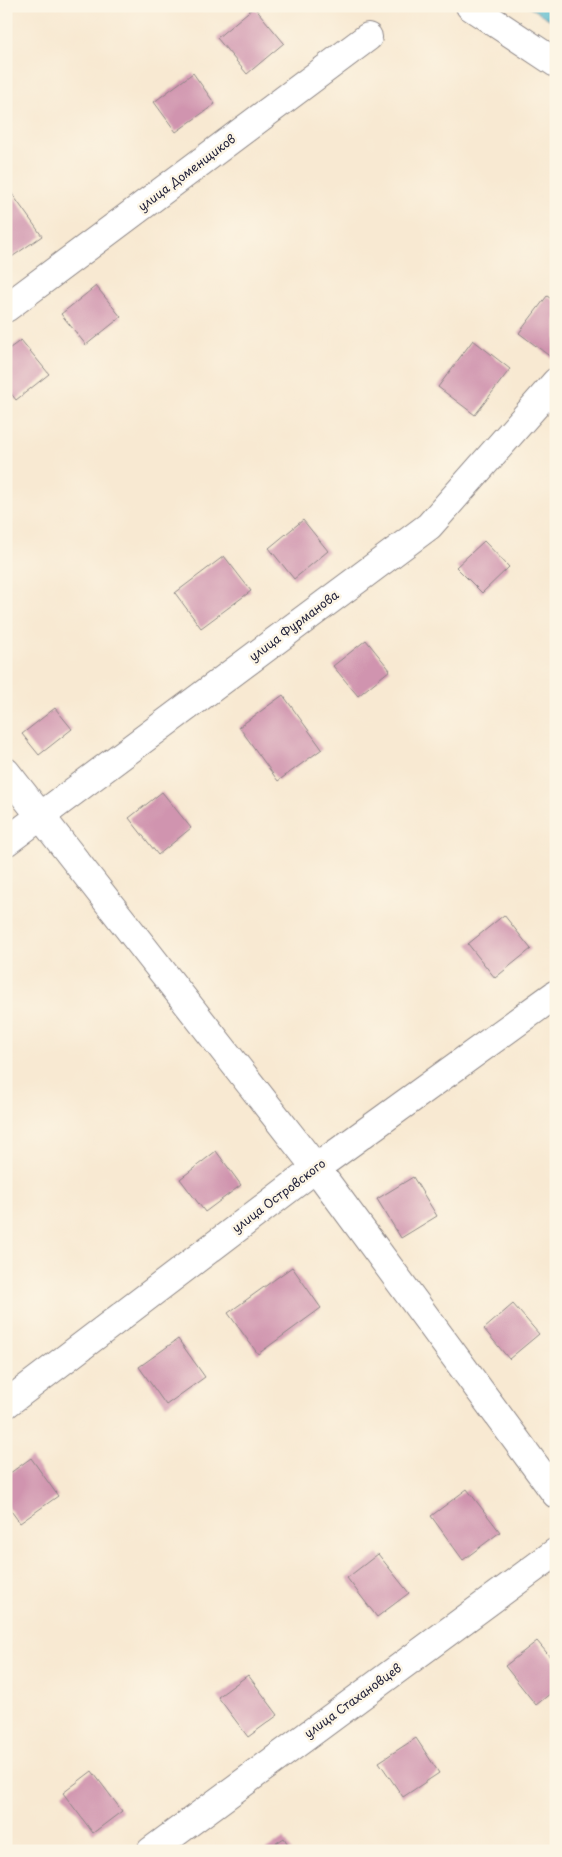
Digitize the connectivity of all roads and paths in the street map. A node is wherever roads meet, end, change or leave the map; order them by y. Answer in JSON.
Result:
{"nodes":[{"id":1,"x":470,"y":6,"type":"edge"},
{"id":2,"x":368,"y":37,"type":"dead end"},
{"id":3,"x":556,"y":63,"type":"edge"},
{"id":4,"x":6,"y":308,"type":"edge"},
{"id":5,"x":556,"y":382,"type":"edge"},
{"id":6,"x":6,"y":772,"type":"edge"},
{"id":7,"x":40,"y":816,"type":"junction"},
{"id":8,"x":6,"y":842,"type":"edge"},
{"id":9,"x":556,"y":994,"type":"edge"},
{"id":10,"x":316,"y":1168,"type":"junction"},
{"id":11,"x":6,"y":1404,"type":"edge"},
{"id":12,"x":556,"y":1494,"type":"edge"},
{"id":13,"x":556,"y":1552,"type":"edge"},
{"id":14,"x":151,"y":1851,"type":"edge"}],
"edges":[{"from":1,"to":3,"type":"street"},
{"from":2,"to":4,"type":"street","name":"улица Доменщиков"},
{"from":5,"to":7,"type":"street","name":"улица Фурманова"},
{"from":6,"to":7,"type":"street"},
{"from":7,"to":8,"type":"street","name":"улица Фурманова"},
{"from":7,"to":10,"type":"street"},
{"from":9,"to":10,"type":"street","name":"улица Островского"},
{"from":10,"to":11,"type":"street","name":"улица Островского"},
{"from":10,"to":12,"type":"street"},
{"from":13,"to":14,"type":"street","name":"улица Стахановцев"}]}
